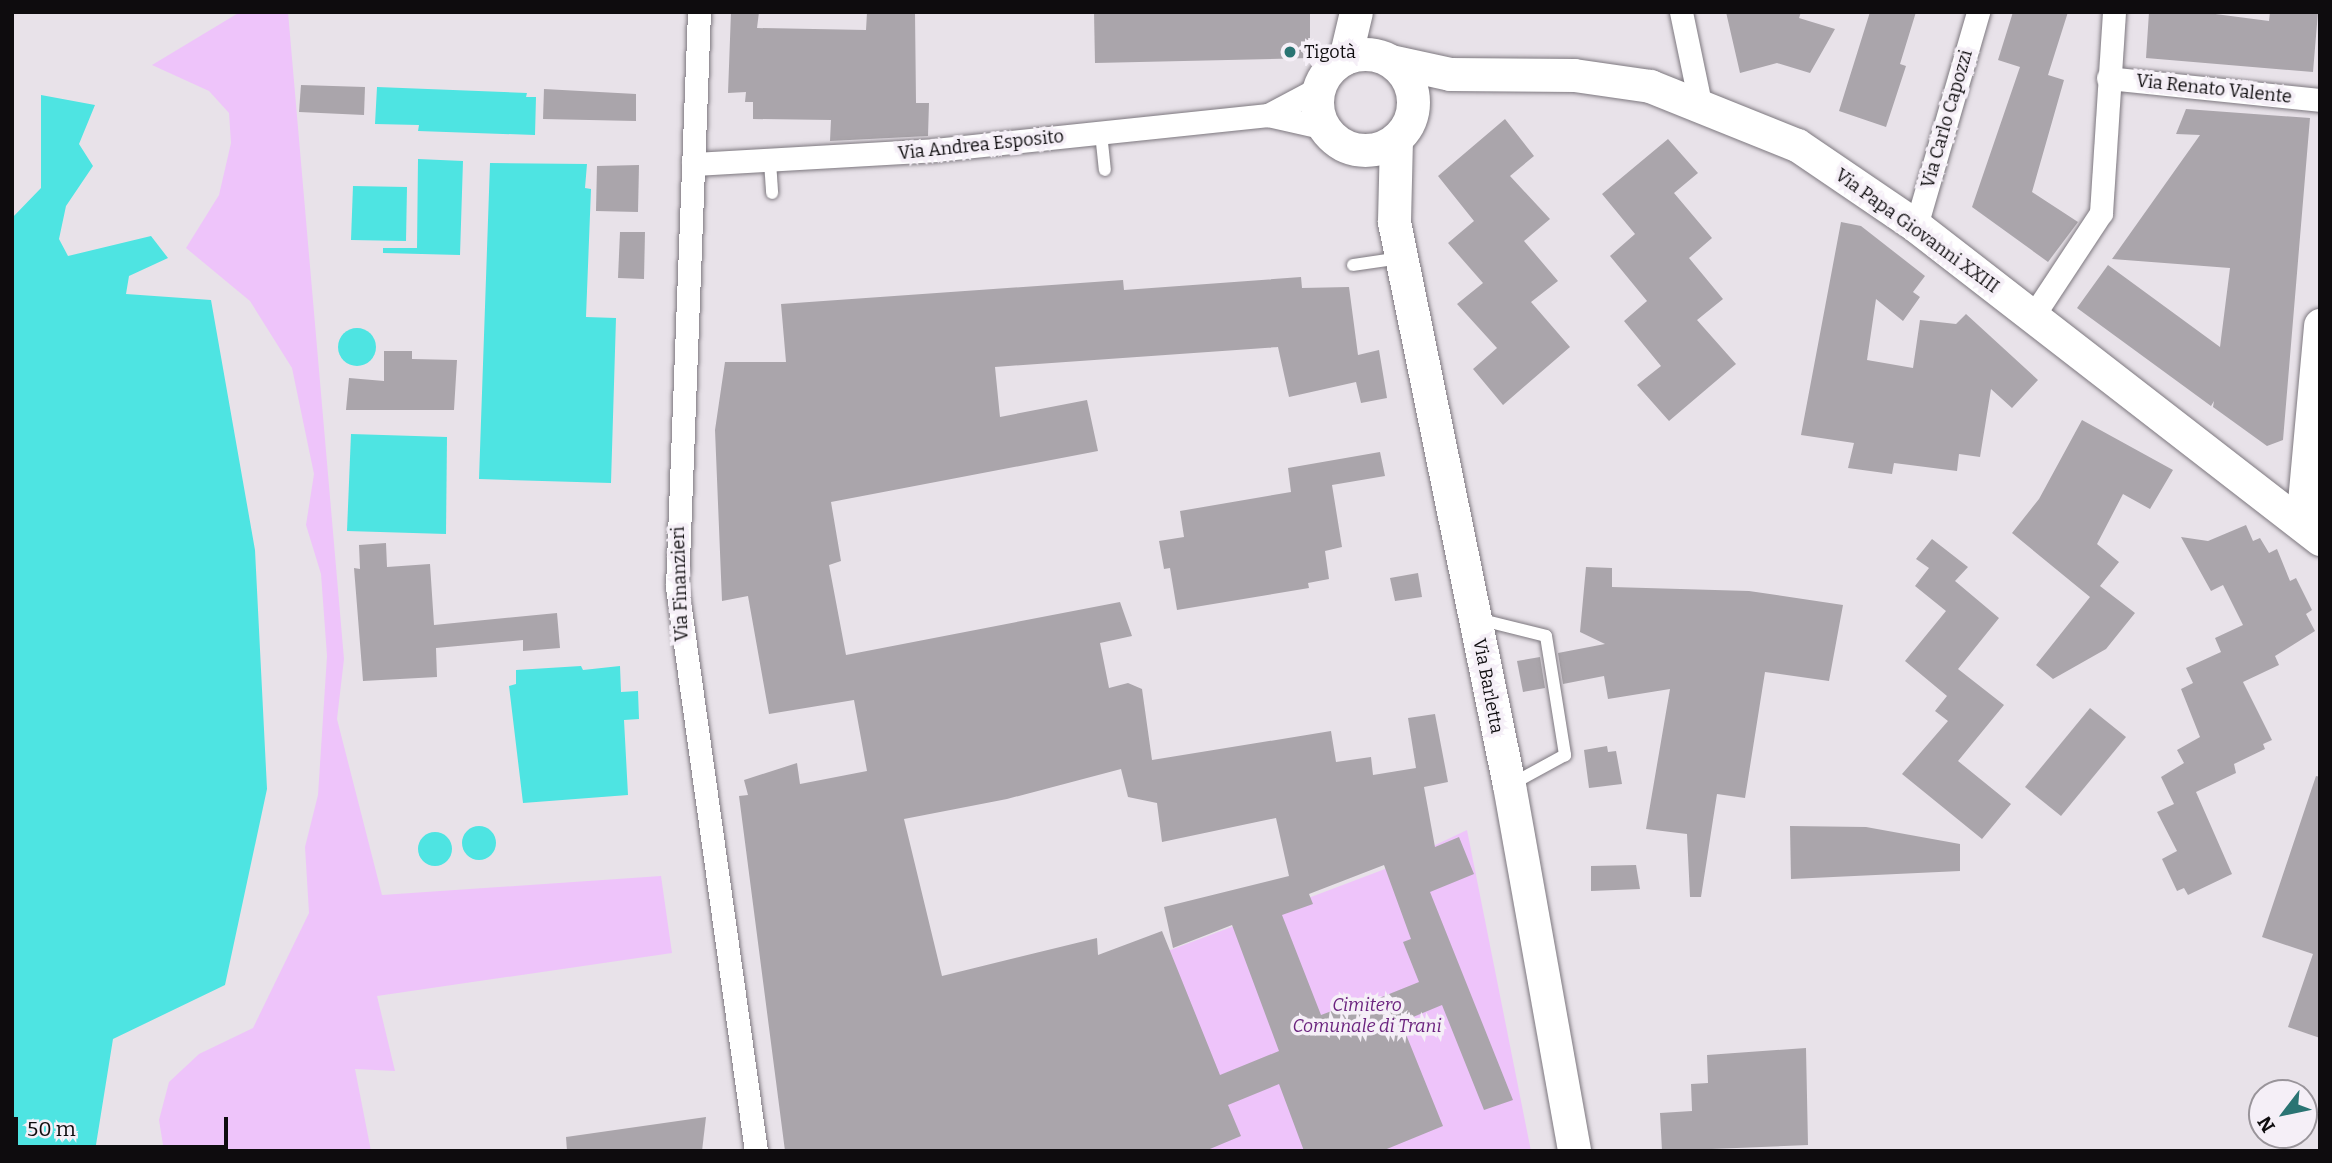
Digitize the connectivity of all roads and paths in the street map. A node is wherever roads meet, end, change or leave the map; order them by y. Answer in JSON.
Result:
{"nodes":[{"id":1,"x":699,"y":12,"type":"edge"},
{"id":2,"x":1358,"y":12,"type":"edge"},
{"id":3,"x":1681,"y":12,"type":"edge"},
{"id":4,"x":1978,"y":12,"type":"edge"},
{"id":5,"x":2114,"y":12,"type":"edge"},
{"id":6,"x":1371,"y":58,"type":"junction"},
{"id":7,"x":1450,"y":74,"type":"junction"},
{"id":8,"x":2108,"y":78,"type":"junction"},
{"id":9,"x":1319,"y":88,"type":"junction"},
{"id":10,"x":1413,"y":99,"type":"junction"},
{"id":11,"x":2320,"y":100,"type":"edge"},
{"id":12,"x":1700,"y":103,"type":"junction"},
{"id":13,"x":1268,"y":115,"type":"junction"},
{"id":14,"x":1325,"y":128,"type":"junction"},
{"id":15,"x":1101,"y":133,"type":"junction"},
{"id":16,"x":1396,"y":139,"type":"junction"},
{"id":17,"x":1359,"y":150,"type":"junction"},
{"id":18,"x":770,"y":162,"type":"junction"},
{"id":19,"x":693,"y":164,"type":"junction"},
{"id":20,"x":1105,"y":170,"type":"dead end"},
{"id":21,"x":772,"y":193,"type":"dead end"},
{"id":22,"x":1394,"y":222,"type":"junction"},
{"id":23,"x":1916,"y":226,"type":"junction"},
{"id":24,"x":1401,"y":258,"type":"junction"},
{"id":25,"x":1353,"y":265,"type":"dead end"},
{"id":26,"x":2033,"y":316,"type":"junction"},
{"id":27,"x":2320,"y":325,"type":"edge"},
{"id":28,"x":2311,"y":531,"type":"edge"},
{"id":29,"x":1475,"y":618,"type":"junction"},
{"id":30,"x":1508,"y":785,"type":"junction"},
{"id":31,"x":756,"y":1151,"type":"edge"},
{"id":32,"x":1574,"y":1151,"type":"edge"}],
"edges":[{"from":1,"to":19,"type":"street","name":"Via Finanzieri"},
{"from":2,"to":6,"type":"main road"},
{"from":3,"to":12,"type":"street"},
{"from":4,"to":23,"type":"street","name":"Via Carlo Capozzi"},
{"from":5,"to":8,"type":"street"},
{"from":6,"to":7,"type":"main road","name":"Via Papa Giovanni XXIII"},
{"from":6,"to":9,"type":"main road"},
{"from":6,"to":10,"type":"main road"},
{"from":7,"to":10,"type":"main road"},
{"from":7,"to":12,"type":"main road","name":"Via Papa Giovanni XXIII"},
{"from":8,"to":11,"type":"street","name":"Via Renato Valente"},
{"from":8,"to":26,"type":"street"},
{"from":9,"to":13,"type":"street","name":"Via Andrea Esposito"},
{"from":9,"to":14,"type":"main road"},
{"from":10,"to":16,"type":"main road","name":"Via Barletta"},
{"from":12,"to":23,"type":"main road","name":"Via Papa Giovanni XXIII"},
{"from":13,"to":14,"type":"street","name":"Via Andrea Esposito"},
{"from":13,"to":15,"type":"street","name":"Via Andrea Esposito"},
{"from":14,"to":17,"type":"main road"},
{"from":15,"to":18,"type":"street","name":"Via Andrea Esposito"},
{"from":15,"to":20,"type":"lane"},
{"from":16,"to":17,"type":"main road"},
{"from":16,"to":22,"type":"main road","name":"Via Barletta"},
{"from":17,"to":22,"type":"main road","name":"Via Barletta"},
{"from":18,"to":19,"type":"street","name":"Via Andrea Esposito"},
{"from":18,"to":21,"type":"lane"},
{"from":19,"to":31,"type":"street","name":"Via Finanzieri"},
{"from":22,"to":24,"type":"main road","name":"Via Barletta"},
{"from":23,"to":26,"type":"main road","name":"Via Papa Giovanni XXIII"},
{"from":24,"to":25,"type":"lane"},
{"from":24,"to":29,"type":"main road","name":"Via Barletta"},
{"from":26,"to":28,"type":"main road","name":"Via Papa Giovanni XXIII"},
{"from":27,"to":28,"type":"main road"},
{"from":29,"to":30,"type":"main road","name":"Via Barletta"},
{"from":29,"to":30,"type":"lane"},
{"from":30,"to":32,"type":"main road","name":"Via Barletta"}]}
